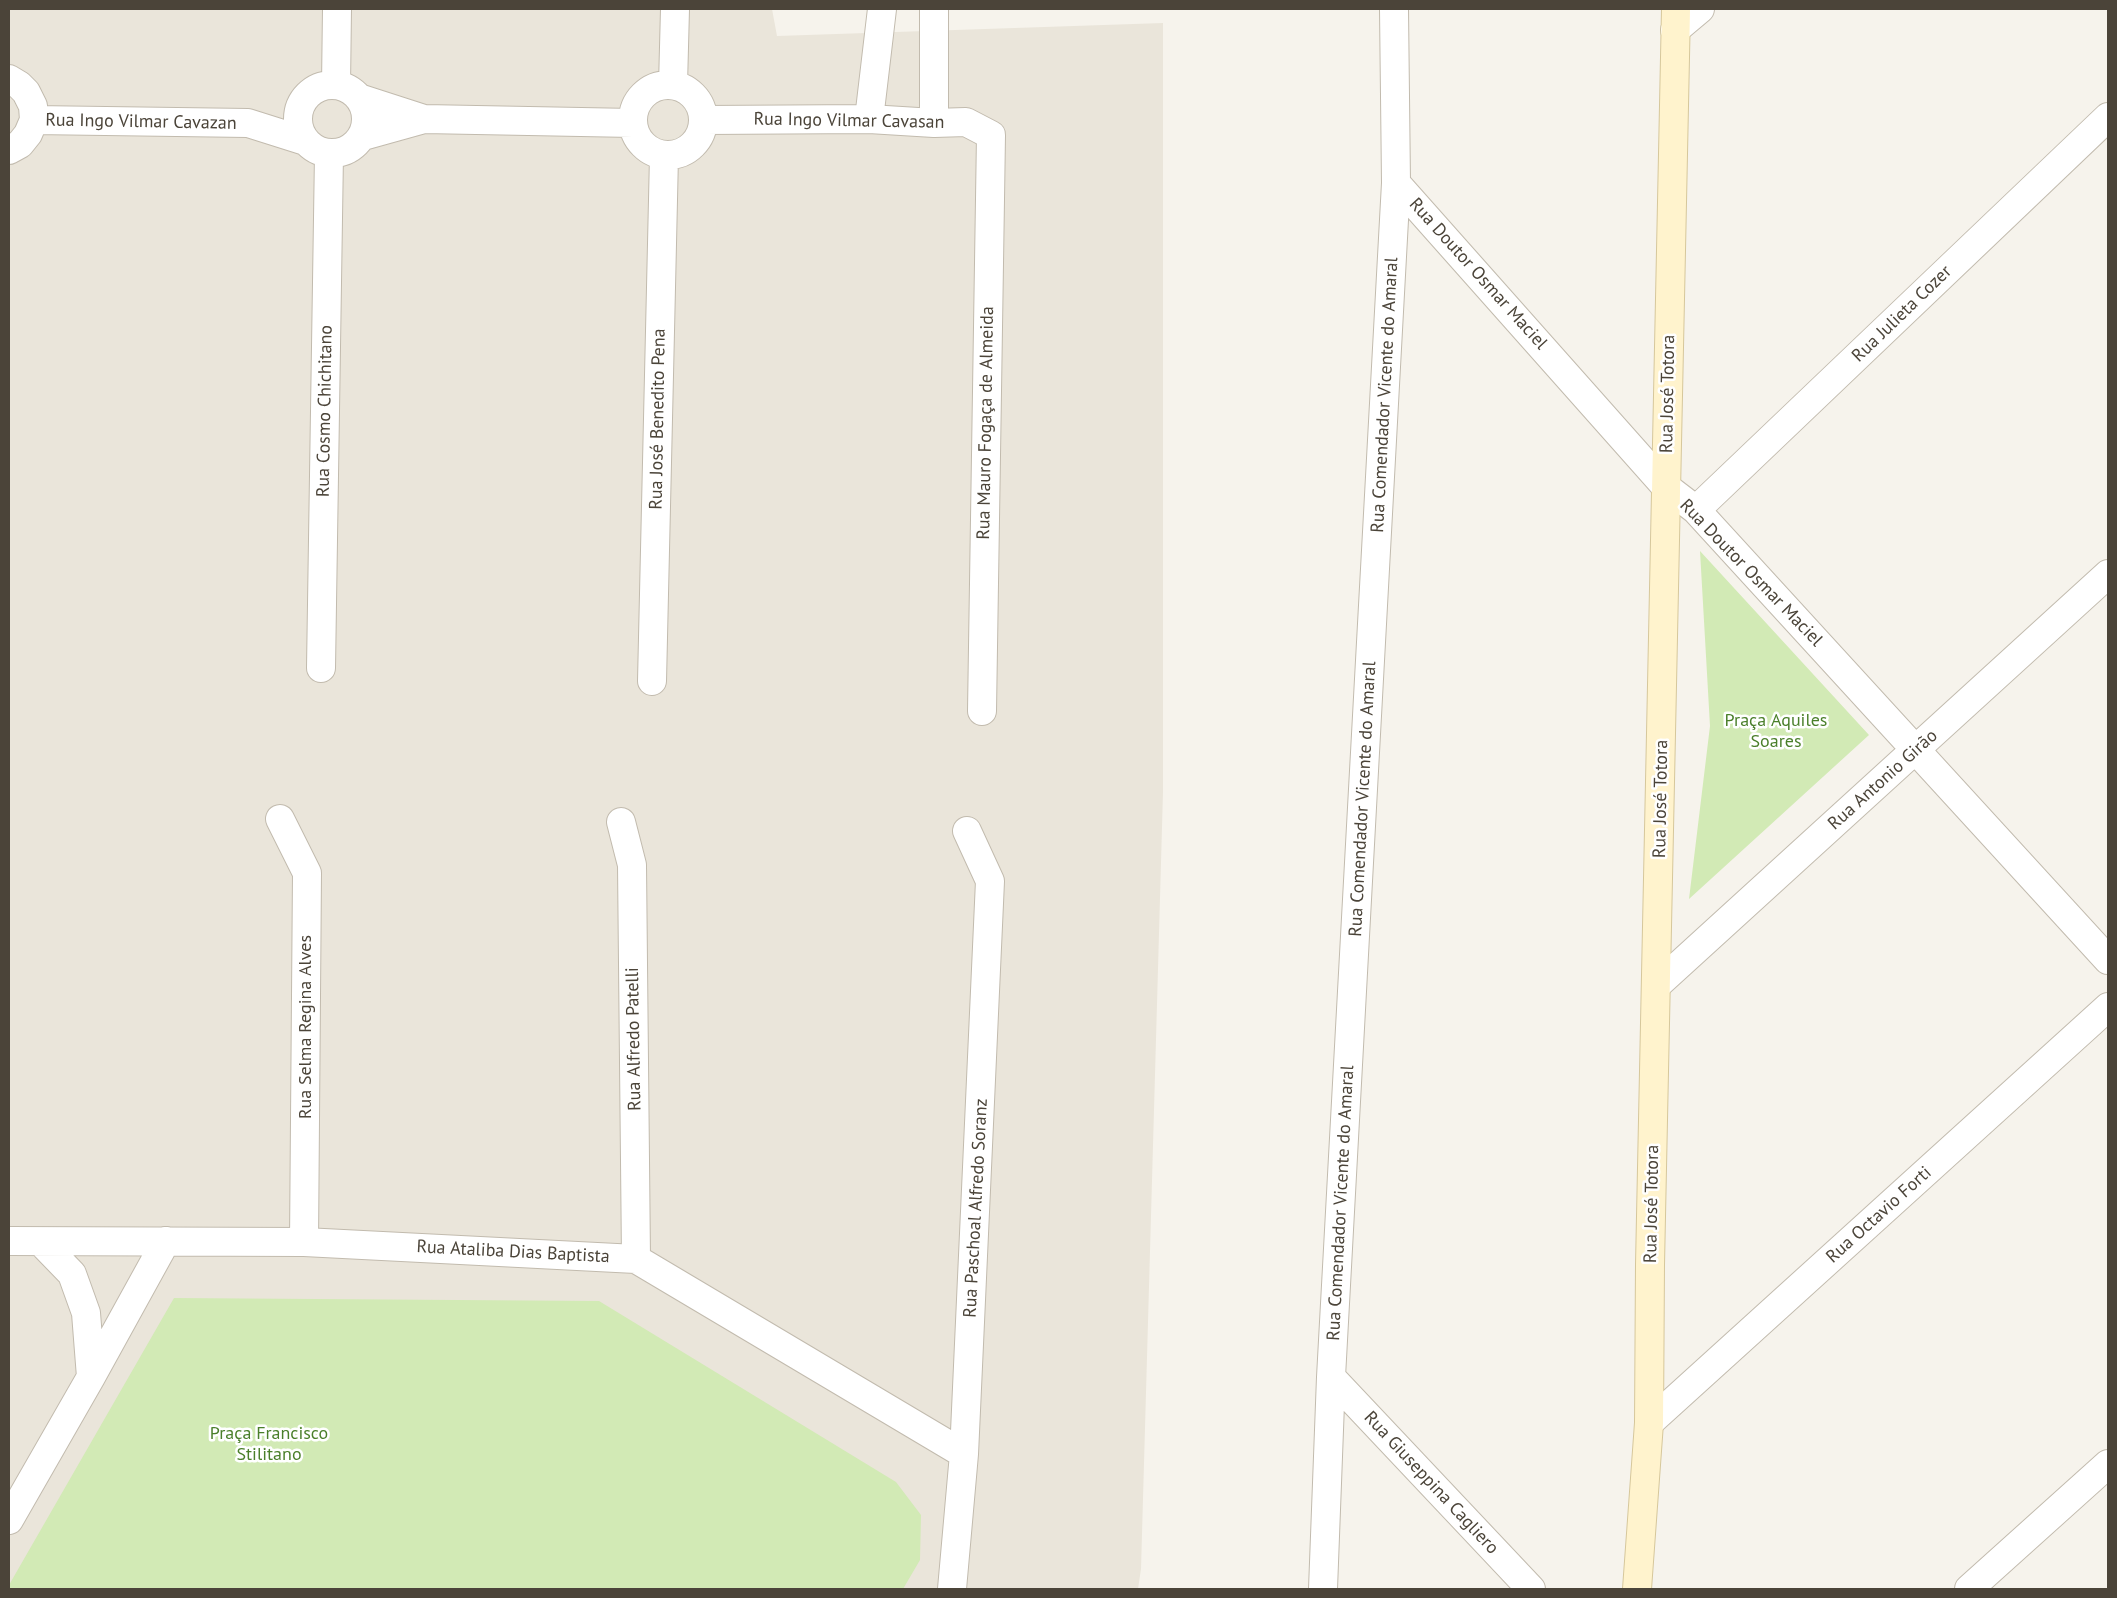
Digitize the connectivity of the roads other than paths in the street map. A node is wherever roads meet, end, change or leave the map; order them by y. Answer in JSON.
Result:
{"nodes":[{"id":1,"x":337,"y":9,"type":"edge"},
{"id":2,"x":675,"y":9,"type":"edge"},
{"id":3,"x":882,"y":9,"type":"edge"},
{"id":4,"x":934,"y":9,"type":"edge"},
{"id":5,"x":1394,"y":9,"type":"edge"},
{"id":6,"x":1700,"y":9,"type":"edge"},
{"id":7,"x":1676,"y":20,"type":"edge"},
{"id":8,"x":9,"y":79,"type":"edge"},
{"id":9,"x":673,"y":85,"type":"junction"},
{"id":10,"x":347,"y":91,"type":"junction"},
{"id":11,"x":302,"y":103,"type":"junction"},
{"id":12,"x":2108,"y":117,"type":"edge"},
{"id":13,"x":424,"y":119,"type":"junction"},
{"id":14,"x":869,"y":119,"type":"junction"},
{"id":15,"x":34,"y":120,"type":"junction"},
{"id":16,"x":704,"y":120,"type":"junction"},
{"id":17,"x":248,"y":123,"type":"junction"},
{"id":18,"x":633,"y":123,"type":"junction"},
{"id":19,"x":934,"y":123,"type":"junction"},
{"id":20,"x":991,"y":135,"type":"joint"},
{"id":21,"x":363,"y":136,"type":"junction"},
{"id":22,"x":317,"y":147,"type":"junction"},
{"id":23,"x":9,"y":150,"type":"edge"},
{"id":24,"x":664,"y":156,"type":"junction"},
{"id":25,"x":1396,"y":182,"type":"junction"},
{"id":26,"x":1666,"y":487,"type":"junction"},
{"id":27,"x":1696,"y":510,"type":"junction"},
{"id":28,"x":2108,"y":574,"type":"edge"},
{"id":29,"x":321,"y":668,"type":"dead end"},
{"id":30,"x":652,"y":681,"type":"dead end"},
{"id":31,"x":982,"y":711,"type":"dead end"},
{"id":32,"x":1916,"y":750,"type":"junction"},
{"id":33,"x":280,"y":819,"type":"dead end"},
{"id":34,"x":621,"y":822,"type":"dead end"},
{"id":35,"x":967,"y":831,"type":"dead end"},
{"id":36,"x":2108,"y":960,"type":"edge"},
{"id":37,"x":1657,"y":984,"type":"junction"},
{"id":38,"x":2108,"y":1007,"type":"edge"},
{"id":39,"x":9,"y":1241,"type":"edge"},
{"id":40,"x":166,"y":1241,"type":"junction"},
{"id":41,"x":41,"y":1242,"type":"junction"},
{"id":42,"x":304,"y":1242,"type":"junction"},
{"id":43,"x":636,"y":1258,"type":"junction"},
{"id":44,"x":91,"y":1377,"type":"junction"},
{"id":45,"x":1331,"y":1377,"type":"junction"},
{"id":46,"x":1649,"y":1422,"type":"junction"},
{"id":47,"x":964,"y":1454,"type":"junction"},
{"id":48,"x":2108,"y":1464,"type":"edge"},
{"id":49,"x":9,"y":1520,"type":"edge"},
{"id":50,"x":952,"y":1589,"type":"edge"},
{"id":51,"x":1323,"y":1589,"type":"edge"},
{"id":52,"x":1531,"y":1589,"type":"edge"},
{"id":53,"x":1637,"y":1589,"type":"edge"},
{"id":54,"x":1969,"y":1589,"type":"edge"}],
"edges":[{"from":1,"to":10,"type":"street"},
{"from":2,"to":9,"type":"street"},
{"from":3,"to":14,"type":"street"},
{"from":4,"to":19,"type":"street"},
{"from":5,"to":25,"type":"street","name":"Rua Comendador Vicente do Amaral"},
{"from":6,"to":7,"type":"street"},
{"from":7,"to":26,"type":"main road","name":"Rua José Totora"},
{"from":8,"to":15,"type":"street"},
{"from":9,"to":16,"type":"street"},
{"from":9,"to":18,"type":"street"},
{"from":10,"to":11,"type":"street"},
{"from":10,"to":13,"type":"street"},
{"from":10,"to":21,"type":"street"},
{"from":11,"to":17,"type":"street"},
{"from":11,"to":22,"type":"street"},
{"from":12,"to":27,"type":"street","name":"Rua Julieta Cozer"},
{"from":13,"to":18,"type":"street"},
{"from":13,"to":21,"type":"street"},
{"from":14,"to":16,"type":"street","name":"Rua Ingo Vilmar Cavasan"},
{"from":14,"to":19,"type":"street","name":"Rua Ingo Vilmar Cavasan"},
{"from":15,"to":17,"type":"street","name":"Rua Ingo Vilmar Cavazan"},
{"from":15,"to":23,"type":"street"},
{"from":16,"to":24,"type":"street"},
{"from":17,"to":22,"type":"street"},
{"from":18,"to":24,"type":"street"},
{"from":19,"to":20,"type":"street","name":"Rua Ingo Vilmar Cavasan"},
{"from":20,"to":31,"type":"street","name":"Rua Mauro Fogaça de Almeida"},
{"from":21,"to":22,"type":"street"},
{"from":22,"to":29,"type":"street","name":"Rua Cosmo Chichitano"},
{"from":24,"to":30,"type":"street","name":"Rua José Benedito Pena"},
{"from":25,"to":26,"type":"street","name":"Rua Doutor Osmar Maciel"},
{"from":25,"to":45,"type":"street","name":"Rua Comendador Vicente do Amaral"},
{"from":26,"to":27,"type":"street","name":"Rua Doutor Osmar Maciel"},
{"from":26,"to":37,"type":"main road","name":"Rua José Totora"},
{"from":27,"to":32,"type":"street","name":"Rua Doutor Osmar Maciel"},
{"from":28,"to":32,"type":"street","name":"Rua Antonio Girão"},
{"from":32,"to":36,"type":"street","name":"Rua Doutor Osmar Maciel"},
{"from":32,"to":37,"type":"street","name":"Rua Antonio Girão"},
{"from":33,"to":42,"type":"street","name":"Rua Selma Regina Alves"},
{"from":34,"to":43,"type":"street","name":"Rua Alfredo Patelli"},
{"from":35,"to":47,"type":"street","name":"Rua Paschoal Alfredo Soranz"},
{"from":37,"to":46,"type":"main road","name":"Rua José Totora"},
{"from":38,"to":46,"type":"street","name":"Rua Octavio Forti"},
{"from":39,"to":41,"type":"street","name":"Rua Ataliba Dias Baptista"},
{"from":40,"to":41,"type":"street","name":"Rua Ataliba Dias Baptista"},
{"from":40,"to":42,"type":"street","name":"Rua Ataliba Dias Baptista"},
{"from":40,"to":44,"type":"street"},
{"from":41,"to":44,"type":"street"},
{"from":42,"to":43,"type":"street","name":"Rua Ataliba Dias Baptista"},
{"from":43,"to":47,"type":"street","name":"Rua Ataliba Dias Baptista"},
{"from":44,"to":49,"type":"street"},
{"from":45,"to":51,"type":"street","name":"Rua Comendador Vicente do Amaral"},
{"from":45,"to":52,"type":"street","name":"Rua Giuseppina Cagliero"},
{"from":46,"to":53,"type":"main road","name":"Rua José Totora"},
{"from":47,"to":50,"type":"street","name":"Rua Paschoal Alfredo Soranz"},
{"from":48,"to":54,"type":"street"}]}
